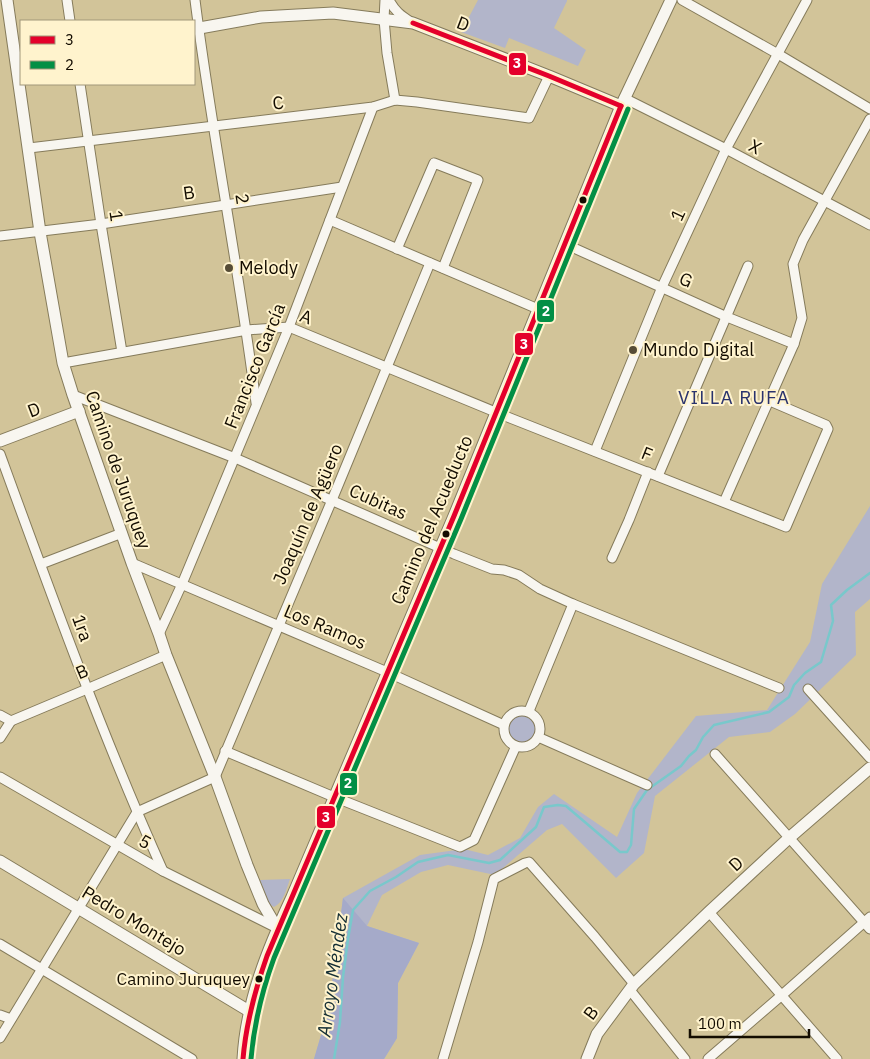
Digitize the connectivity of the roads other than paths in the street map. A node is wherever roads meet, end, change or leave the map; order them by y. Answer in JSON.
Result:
{"nodes":[{"id":1,"x":7,"y":0,"type":"edge"},
{"id":2,"x":67,"y":0,"type":"edge"},
{"id":3,"x":195,"y":0,"type":"edge"},
{"id":4,"x":385,"y":0,"type":"edge"},
{"id":5,"x":390,"y":0,"type":"edge"},
{"id":6,"x":671,"y":0,"type":"edge"},
{"id":7,"x":682,"y":0,"type":"edge"},
{"id":8,"x":806,"y":0,"type":"edge"},
{"id":9,"x":384,"y":19,"type":"junction"},
{"id":10,"x":70,"y":20,"type":"edge"},
{"id":11,"x":413,"y":23,"type":"junction"},
{"id":12,"x":196,"y":28,"type":"edge"},
{"id":13,"x":778,"y":54,"type":"junction"},
{"id":14,"x":18,"y":60,"type":"edge"},
{"id":15,"x":20,"y":76,"type":"edge"},
{"id":16,"x":550,"y":76,"type":"junction"},
{"id":17,"x":21,"y":85,"type":"edge"},
{"id":18,"x":80,"y":85,"type":"edge"},
{"id":19,"x":395,"y":100,"type":"junction"},
{"id":20,"x":622,"y":102,"type":"junction"},
{"id":21,"x":373,"y":107,"type":"junction"},
{"id":22,"x":870,"y":109,"type":"edge"},
{"id":23,"x":870,"y":119,"type":"edge"},
{"id":24,"x":214,"y":127,"type":"junction"},
{"id":25,"x":89,"y":141,"type":"junction"},
{"id":26,"x":29,"y":148,"type":"junction"},
{"id":27,"x":726,"y":149,"type":"junction"},
{"id":28,"x":342,"y":187,"type":"junction"},
{"id":29,"x":824,"y":202,"type":"junction"},
{"id":30,"x":226,"y":205,"type":"junction"},
{"id":31,"x":330,"y":220,"type":"junction"},
{"id":32,"x":101,"y":224,"type":"junction"},
{"id":33,"x":870,"y":225,"type":"edge"},
{"id":34,"x":40,"y":232,"type":"junction"},
{"id":35,"x":0,"y":236,"type":"edge"},
{"id":36,"x":565,"y":244,"type":"junction"},
{"id":37,"x":397,"y":249,"type":"junction"},
{"id":38,"x":430,"y":264,"type":"junction"},
{"id":39,"x":748,"y":266,"type":"dead end"},
{"id":40,"x":442,"y":268,"type":"junction"},
{"id":41,"x":662,"y":287,"type":"junction"},
{"id":42,"x":538,"y":309,"type":"junction"},
{"id":43,"x":727,"y":316,"type":"junction"},
{"id":44,"x":289,"y":327,"type":"junction"},
{"id":45,"x":247,"y":330,"type":"junction"},
{"id":46,"x":794,"y":344,"type":"junction"},
{"id":47,"x":122,"y":352,"type":"junction"},
{"id":48,"x":63,"y":363,"type":"junction"},
{"id":49,"x":388,"y":367,"type":"junction"},
{"id":50,"x":73,"y":395,"type":"junction"},
{"id":51,"x":770,"y":401,"type":"junction"},
{"id":52,"x":256,"y":403,"type":"junction"},
{"id":53,"x":80,"y":411,"type":"junction"},
{"id":54,"x":496,"y":412,"type":"junction"},
{"id":55,"x":0,"y":441,"type":"edge"},
{"id":56,"x":595,"y":451,"type":"junction"},
{"id":57,"x":0,"y":454,"type":"edge"},
{"id":58,"x":235,"y":458,"type":"junction"},
{"id":59,"x":648,"y":472,"type":"junction"},
{"id":60,"x":658,"y":476,"type":"junction"},
{"id":61,"x":332,"y":500,"type":"junction"},
{"id":62,"x":724,"y":502,"type":"junction"},
{"id":63,"x":122,"y":534,"type":"junction"},
{"id":64,"x":441,"y":548,"type":"junction"},
{"id":65,"x":612,"y":558,"type":"dead end"},
{"id":66,"x":132,"y":563,"type":"junction"},
{"id":67,"x":40,"y":564,"type":"junction"},
{"id":68,"x":182,"y":584,"type":"junction"},
{"id":69,"x":573,"y":604,"type":"junction"},
{"id":70,"x":279,"y":626,"type":"junction"},
{"id":71,"x":159,"y":634,"type":"junction"},
{"id":72,"x":166,"y":654,"type":"junction"},
{"id":73,"x":387,"y":672,"type":"junction"},
{"id":74,"x":779,"y":688,"type":"dead end"},
{"id":75,"x":87,"y":689,"type":"junction"},
{"id":76,"x":808,"y":689,"type":"dead end"},
{"id":77,"x":529,"y":711,"type":"junction"},
{"id":78,"x":0,"y":714,"type":"edge"},
{"id":79,"x":11,"y":721,"type":"junction"},
{"id":80,"x":504,"y":725,"type":"junction"},
{"id":81,"x":538,"y":737,"type":"junction"},
{"id":82,"x":0,"y":738,"type":"edge"},
{"id":83,"x":516,"y":746,"type":"junction"},
{"id":84,"x":225,"y":751,"type":"junction"},
{"id":85,"x":715,"y":754,"type":"dead end"},
{"id":86,"x":870,"y":758,"type":"edge"},
{"id":87,"x":870,"y":768,"type":"edge"},
{"id":88,"x":0,"y":777,"type":"edge"},
{"id":89,"x":215,"y":777,"type":"junction"},
{"id":90,"x":647,"y":785,"type":"dead end"},
{"id":91,"x":334,"y":797,"type":"junction"},
{"id":92,"x":137,"y":812,"type":"junction"},
{"id":93,"x":789,"y":838,"type":"junction"},
{"id":94,"x":117,"y":844,"type":"junction"},
{"id":95,"x":0,"y":861,"type":"edge"},
{"id":96,"x":163,"y":871,"type":"junction"},
{"id":97,"x":79,"y":908,"type":"junction"},
{"id":98,"x":709,"y":912,"type":"junction"},
{"id":99,"x":868,"y":922,"type":"edge"},
{"id":100,"x":277,"y":928,"type":"junction"},
{"id":101,"x":0,"y":944,"type":"edge"},
{"id":102,"x":42,"y":969,"type":"junction"},
{"id":103,"x":632,"y":987,"type":"junction"},
{"id":104,"x":782,"y":995,"type":"junction"},
{"id":105,"x":249,"y":1011,"type":"junction"},
{"id":106,"x":0,"y":1015,"type":"edge"},
{"id":107,"x":11,"y":1019,"type":"junction"},
{"id":108,"x":0,"y":1038,"type":"edge"},
{"id":109,"x":192,"y":1059,"type":"edge"},
{"id":110,"x":243,"y":1059,"type":"edge"},
{"id":111,"x":443,"y":1059,"type":"edge"},
{"id":112,"x":587,"y":1059,"type":"edge"},
{"id":113,"x":685,"y":1059,"type":"edge"},
{"id":114,"x":708,"y":1059,"type":"edge"},
{"id":115,"x":837,"y":1059,"type":"edge"}],
"edges":[{"from":1,"to":14,"type":"street","name":"Camino de Juruquey"},
{"from":2,"to":10,"type":"street"},
{"from":3,"to":12,"type":"street","name":"2"},
{"from":4,"to":9,"type":"street"},
{"from":5,"to":11,"type":"street"},
{"from":6,"to":20,"type":"street","name":"Camino del Acueducto"},
{"from":7,"to":13,"type":"street"},
{"from":8,"to":13,"type":"street","name":"1"},
{"from":9,"to":11,"type":"street","name":"D"},
{"from":9,"to":12,"type":"street","name":"D"},
{"from":9,"to":19,"type":"street"},
{"from":11,"to":16,"type":"street","name":"D"},
{"from":12,"to":24,"type":"street","name":"2"},
{"from":13,"to":22,"type":"street"},
{"from":13,"to":27,"type":"street","name":"1"},
{"from":14,"to":15,"type":"street","name":"Camino de Juruquey"},
{"from":16,"to":19,"type":"street","name":"C"},
{"from":16,"to":20,"type":"street","name":"D"},
{"from":17,"to":26,"type":"street","name":"Camino de Juruquey"},
{"from":18,"to":25,"type":"street","name":"1"},
{"from":19,"to":21,"type":"street","name":"C"},
{"from":20,"to":27,"type":"street","name":"X"},
{"from":20,"to":36,"type":"street","name":"Camino del Acueducto"},
{"from":21,"to":24,"type":"street","name":"C"},
{"from":21,"to":28,"type":"street","name":"Francisco García"},
{"from":23,"to":29,"type":"street"},
{"from":24,"to":25,"type":"street","name":"C"},
{"from":24,"to":30,"type":"street","name":"2"},
{"from":25,"to":26,"type":"street","name":"C"},
{"from":25,"to":32,"type":"street","name":"1"},
{"from":26,"to":34,"type":"street","name":"Camino de Juruquey"},
{"from":27,"to":29,"type":"street","name":"X"},
{"from":27,"to":41,"type":"street","name":"1"},
{"from":28,"to":30,"type":"street","name":"B"},
{"from":28,"to":31,"type":"street","name":"Francisco García"},
{"from":29,"to":33,"type":"street","name":"X"},
{"from":29,"to":46,"type":"street"},
{"from":30,"to":32,"type":"street","name":"B"},
{"from":30,"to":45,"type":"street","name":"2"},
{"from":31,"to":37,"type":"street"},
{"from":31,"to":44,"type":"street","name":"Francisco García"},
{"from":32,"to":34,"type":"street","name":"B"},
{"from":32,"to":47,"type":"street","name":"1"},
{"from":34,"to":35,"type":"street"},
{"from":34,"to":48,"type":"street","name":"Camino de Juruquey"},
{"from":36,"to":41,"type":"street","name":"G"},
{"from":36,"to":42,"type":"street","name":"Camino del Acueducto"},
{"from":37,"to":38,"type":"street"},
{"from":37,"to":40,"type":"street"},
{"from":38,"to":40,"type":"street"},
{"from":38,"to":49,"type":"street","name":"Joaquín de Agüero"},
{"from":39,"to":43,"type":"street"},
{"from":40,"to":42,"type":"street"},
{"from":41,"to":43,"type":"street","name":"G"},
{"from":41,"to":56,"type":"street","name":"1"},
{"from":42,"to":54,"type":"street","name":"Camino del Acueducto"},
{"from":43,"to":46,"type":"street","name":"G"},
{"from":43,"to":60,"type":"street"},
{"from":44,"to":45,"type":"street","name":"A"},
{"from":44,"to":49,"type":"street","name":"A"},
{"from":44,"to":52,"type":"street","name":"Francisco García"},
{"from":45,"to":47,"type":"street","name":"A"},
{"from":45,"to":52,"type":"street","name":"2"},
{"from":46,"to":51,"type":"street"},
{"from":47,"to":48,"type":"street","name":"A"},
{"from":48,"to":50,"type":"street","name":"Camino de Juruquey"},
{"from":49,"to":54,"type":"street","name":"A"},
{"from":49,"to":61,"type":"street","name":"Joaquín de Agüero"},
{"from":50,"to":53,"type":"street","name":"Camino de Juruquey"},
{"from":50,"to":58,"type":"street","name":"Cubitas"},
{"from":51,"to":62,"type":"street"},
{"from":51,"to":62,"type":"street","name":"F"},
{"from":52,"to":58,"type":"street","name":"Francisco García"},
{"from":53,"to":55,"type":"street","name":"D"},
{"from":53,"to":63,"type":"street","name":"Camino de Juruquey"},
{"from":54,"to":56,"type":"street","name":"F"},
{"from":54,"to":64,"type":"street","name":"Camino del Acueducto"},
{"from":56,"to":59,"type":"street","name":"F"},
{"from":57,"to":67,"type":"street","name":"1ra"},
{"from":58,"to":61,"type":"street","name":"Cubitas"},
{"from":58,"to":68,"type":"street","name":"Francisco García"},
{"from":59,"to":60,"type":"street","name":"F"},
{"from":59,"to":65,"type":"street"},
{"from":60,"to":62,"type":"street","name":"F"},
{"from":61,"to":64,"type":"street","name":"Cubitas"},
{"from":61,"to":70,"type":"street","name":"Joaquín de Agüero"},
{"from":63,"to":66,"type":"street","name":"Camino de Juruquey"},
{"from":63,"to":67,"type":"street"},
{"from":64,"to":69,"type":"street","name":"Cubitas"},
{"from":64,"to":73,"type":"street","name":"Camino del Acueducto"},
{"from":66,"to":68,"type":"street","name":"Los Ramos"},
{"from":66,"to":71,"type":"street","name":"Camino de Juruquey"},
{"from":67,"to":75,"type":"street","name":"1ra"},
{"from":68,"to":70,"type":"street","name":"Los Ramos"},
{"from":68,"to":71,"type":"street","name":"Francisco García"},
{"from":69,"to":74,"type":"street","name":"Cubitas"},
{"from":69,"to":77,"type":"street"},
{"from":70,"to":73,"type":"street","name":"Los Ramos"},
{"from":70,"to":84,"type":"street","name":"Joaquín de Agüero"},
{"from":71,"to":72,"type":"street","name":"Camino de Juruquey"},
{"from":72,"to":75,"type":"street","name":"B"},
{"from":72,"to":89,"type":"street","name":"Camino de Juruquey"},
{"from":73,"to":80,"type":"street","name":"Los Ramos"},
{"from":73,"to":91,"type":"street","name":"Camino del Acueducto"},
{"from":75,"to":79,"type":"street","name":"B"},
{"from":75,"to":92,"type":"street","name":"1ra"},
{"from":76,"to":86,"type":"street"},
{"from":77,"to":80,"type":"street"},
{"from":77,"to":81,"type":"street"},
{"from":78,"to":79,"type":"street"},
{"from":79,"to":82,"type":"street"},
{"from":80,"to":83,"type":"street"},
{"from":81,"to":83,"type":"street"},
{"from":81,"to":90,"type":"street"},
{"from":83,"to":91,"type":"street"},
{"from":84,"to":89,"type":"street","name":"Joaquín de Agüero"},
{"from":84,"to":91,"type":"street"},
{"from":85,"to":93,"type":"street"},
{"from":87,"to":93,"type":"street","name":"D"},
{"from":88,"to":94,"type":"street","name":"5"},
{"from":89,"to":92,"type":"street"},
{"from":89,"to":100,"type":"street","name":"Camino de Juruquey"},
{"from":91,"to":100,"type":"street","name":"Camino del Acueducto"},
{"from":92,"to":94,"type":"street"},
{"from":92,"to":96,"type":"street","name":"1ra"},
{"from":93,"to":98,"type":"street","name":"D"},
{"from":93,"to":99,"type":"street"},
{"from":94,"to":96,"type":"street","name":"5"},
{"from":94,"to":97,"type":"street"},
{"from":95,"to":97,"type":"street","name":"Pedro Montejo"},
{"from":96,"to":100,"type":"street","name":"5"},
{"from":97,"to":102,"type":"street"},
{"from":97,"to":105,"type":"street","name":"Pedro Montejo"},
{"from":98,"to":103,"type":"street","name":"D"},
{"from":98,"to":104,"type":"street"},
{"from":99,"to":104,"type":"street"},
{"from":100,"to":105,"type":"street","name":"Camino del Acueducto"},
{"from":101,"to":102,"type":"street"},
{"from":102,"to":107,"type":"street"},
{"from":102,"to":109,"type":"street"},
{"from":103,"to":111,"type":"street"},
{"from":103,"to":112,"type":"street","name":"B"},
{"from":103,"to":113,"type":"street"},
{"from":104,"to":114,"type":"street"},
{"from":104,"to":115,"type":"street"},
{"from":105,"to":110,"type":"street","name":"Camino del Acueducto"},
{"from":106,"to":107,"type":"street"},
{"from":107,"to":108,"type":"street"}]}
